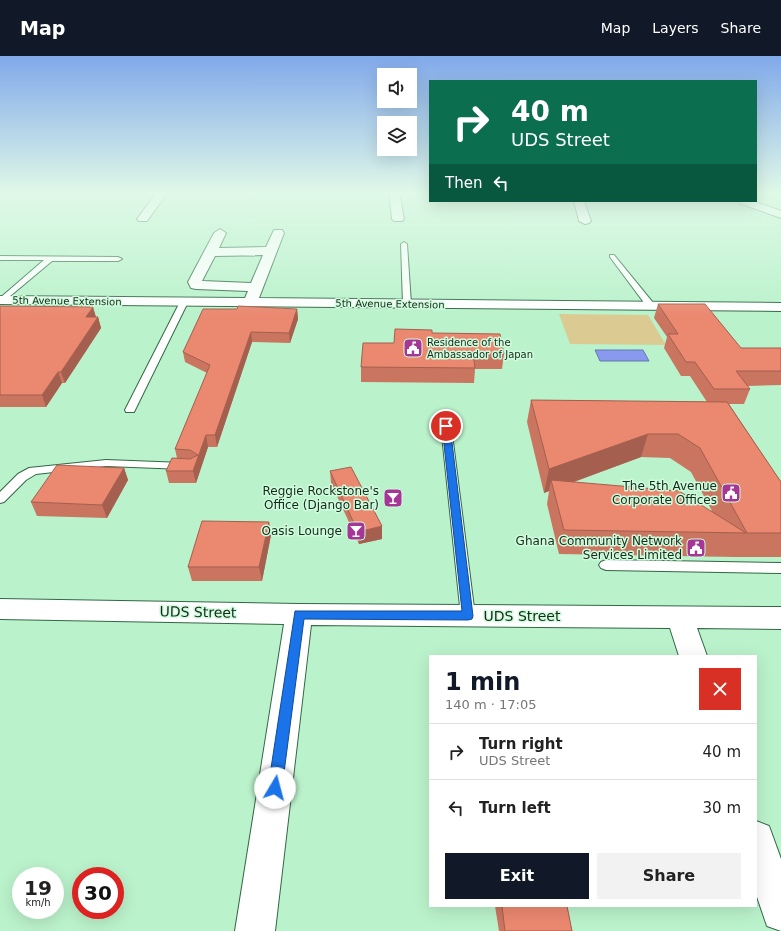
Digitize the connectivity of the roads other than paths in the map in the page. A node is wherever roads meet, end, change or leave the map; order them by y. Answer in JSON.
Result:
{"nodes":[{"id":1,"x":220,"y":233,"type":"dead end"},
{"id":2,"x":278,"y":233,"type":"dead end"},
{"id":3,"x":404,"y":244,"type":"dead end"},
{"id":4,"x":270,"y":251,"type":"junction"},
{"id":5,"x":211,"y":252,"type":"junction"},
{"id":6,"x":612,"y":256,"type":"dead end"},
{"id":7,"x":0,"y":258,"type":"edge"},
{"id":8,"x":50,"y":259,"type":"junction"},
{"id":9,"x":118,"y":259,"type":"dead end"},
{"id":10,"x":256,"y":287,"type":"junction"},
{"id":11,"x":1,"y":300,"type":"edge"},
{"id":12,"x":184,"y":302,"type":"junction"},
{"id":13,"x":250,"y":302,"type":"junction"},
{"id":14,"x":407,"y":304,"type":"junction"},
{"id":15,"x":651,"y":306,"type":"junction"},
{"id":16,"x":781,"y":307,"type":"edge"},
{"id":17,"x":130,"y":410,"type":"dead end"},
{"id":18,"x":446,"y":426,"type":"dead end"},
{"id":19,"x":193,"y":466,"type":"edge"},
{"id":20,"x":0,"y":499,"type":"edge"},
{"id":21,"x":606,"y":565,"type":"dead end"},
{"id":22,"x":781,"y":568,"type":"edge"},
{"id":23,"x":0,"y":609,"type":"edge"},
{"id":24,"x":299,"y":614,"type":"junction"},
{"id":25,"x":468,"y":616,"type":"junction"},
{"id":26,"x":680,"y":617,"type":"junction"},
{"id":27,"x":781,"y":618,"type":"edge"},
{"id":28,"x":693,"y":655,"type":"edge"},
{"id":29,"x":757,"y":842,"type":"edge"},
{"id":30,"x":781,"y":912,"type":"edge"},
{"id":31,"x":255,"y":931,"type":"edge"}],
"edges":[{"from":1,"to":5,"type":"street"},
{"from":2,"to":4,"type":"street"},
{"from":3,"to":14,"type":"lane"},
{"from":4,"to":5,"type":"street"},
{"from":4,"to":10,"type":"street"},
{"from":5,"to":10,"type":"street"},
{"from":6,"to":15,"type":"lane"},
{"from":7,"to":8,"type":"lane"},
{"from":8,"to":9,"type":"lane"},
{"from":8,"to":11,"type":"lane"},
{"from":10,"to":13,"type":"street"},
{"from":11,"to":12,"type":"street","name":"5th Avenue Extension"},
{"from":12,"to":13,"type":"street","name":"5th Avenue Extension"},
{"from":12,"to":17,"type":"lane"},
{"from":13,"to":14,"type":"street","name":"5th Avenue Extension"},
{"from":14,"to":15,"type":"street","name":"5th Avenue Extension"},
{"from":15,"to":16,"type":"street","name":"5th Avenue Extension"},
{"from":18,"to":25,"type":"lane"},
{"from":19,"to":20,"type":"lane"},
{"from":21,"to":22,"type":"lane"},
{"from":23,"to":24,"type":"street","name":"UDS Street"},
{"from":24,"to":25,"type":"street","name":"UDS Street"},
{"from":24,"to":31,"type":"street"},
{"from":25,"to":26,"type":"street","name":"UDS Street"},
{"from":26,"to":27,"type":"street","name":"UDS Street"},
{"from":26,"to":28,"type":"street"},
{"from":29,"to":30,"type":"street"}]}
